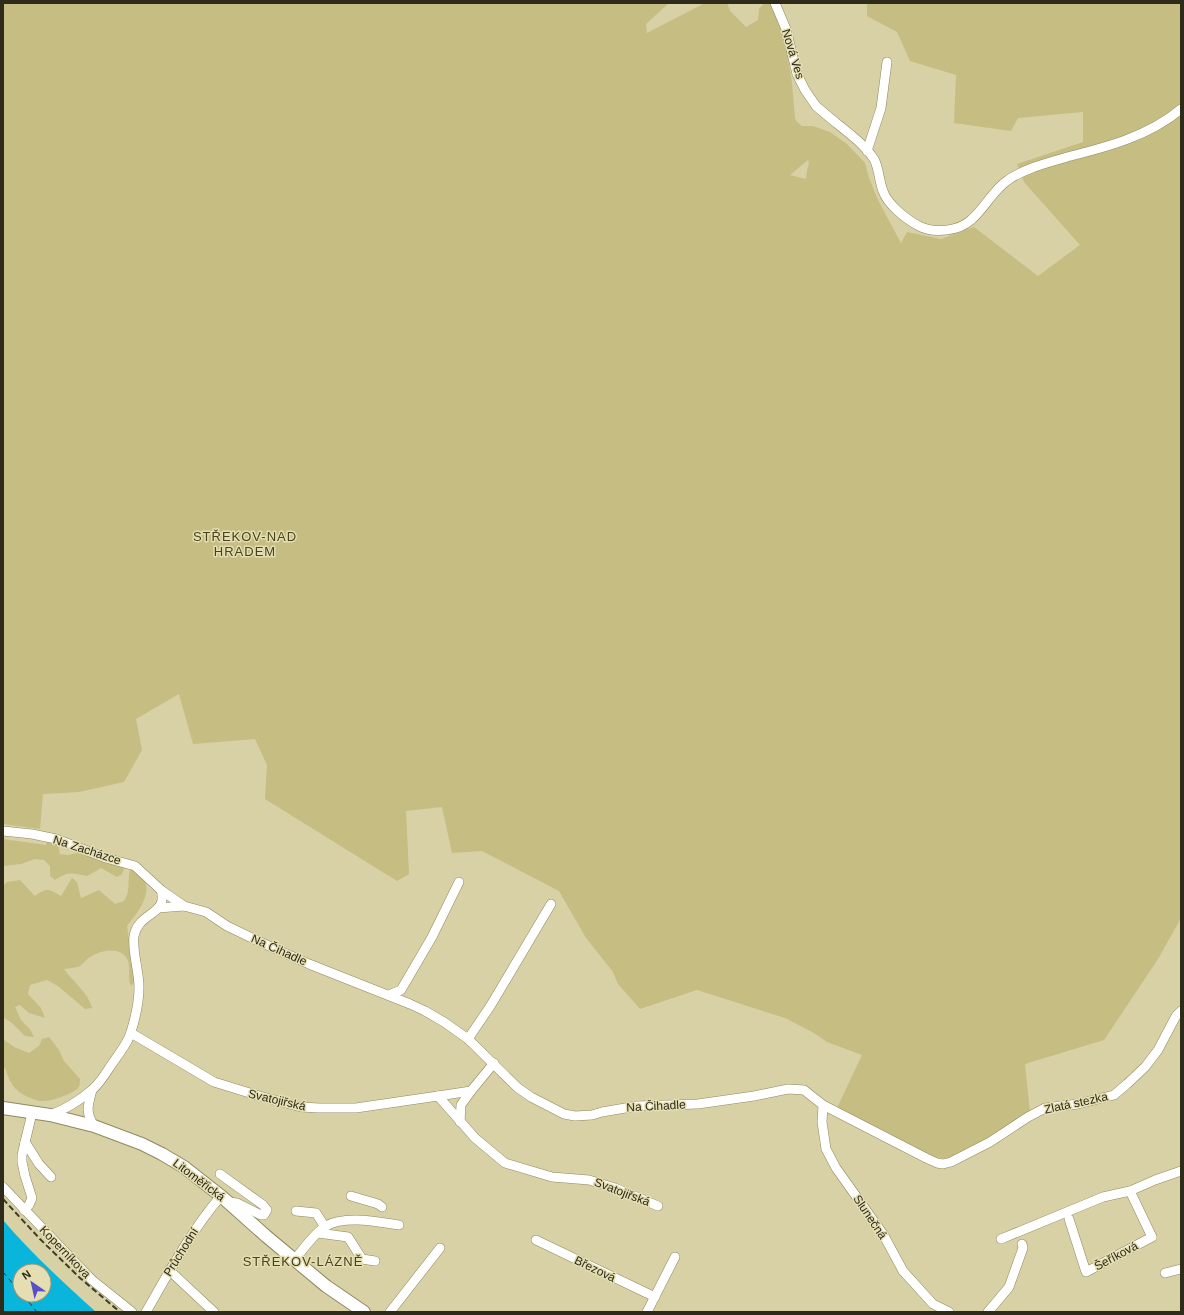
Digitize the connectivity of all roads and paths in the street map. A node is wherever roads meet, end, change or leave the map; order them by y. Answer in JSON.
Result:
{"nodes":[{"id":1,"x":775,"y":3,"type":"edge"},
{"id":2,"x":887,"y":62,"type":"dead end"},
{"id":3,"x":1181,"y":109,"type":"edge"},
{"id":4,"x":867,"y":151,"type":"junction"},
{"id":5,"x":3,"y":831,"type":"edge"},
{"id":6,"x":459,"y":882,"type":"dead end"},
{"id":7,"x":161,"y":890,"type":"junction"},
{"id":8,"x":173,"y":898,"type":"joint"},
{"id":9,"x":551,"y":904,"type":"dead end"},
{"id":10,"x":184,"y":906,"type":"junction"},
{"id":11,"x":158,"y":908,"type":"junction"},
{"id":12,"x":389,"y":995,"type":"junction"},
{"id":13,"x":1181,"y":1004,"type":"edge"},
{"id":14,"x":1179,"y":1014,"type":"edge"},
{"id":15,"x":131,"y":1033,"type":"junction"},
{"id":16,"x":468,"y":1039,"type":"junction"},
{"id":17,"x":494,"y":1063,"type":"junction"},
{"id":18,"x":92,"y":1090,"type":"junction"},
{"id":19,"x":471,"y":1090,"type":"junction"},
{"id":20,"x":438,"y":1096,"type":"junction"},
{"id":21,"x":823,"y":1105,"type":"junction"},
{"id":22,"x":3,"y":1108,"type":"edge"},
{"id":23,"x":32,"y":1113,"type":"junction"},
{"id":24,"x":50,"y":1115,"type":"junction"},
{"id":25,"x":460,"y":1122,"type":"junction"},
{"id":26,"x":94,"y":1126,"type":"junction"},
{"id":27,"x":25,"y":1142,"type":"junction"},
{"id":28,"x":943,"y":1164,"type":"joint"},
{"id":29,"x":1181,"y":1171,"type":"edge"},
{"id":30,"x":220,"y":1174,"type":"dead end"},
{"id":31,"x":51,"y":1177,"type":"dead end"},
{"id":32,"x":3,"y":1187,"type":"edge"},
{"id":33,"x":1130,"y":1191,"type":"junction"},
{"id":34,"x":350,"y":1196,"type":"dead end"},
{"id":35,"x":225,"y":1199,"type":"junction"},
{"id":36,"x":658,"y":1206,"type":"dead end"},
{"id":37,"x":24,"y":1210,"type":"junction"},
{"id":38,"x":296,"y":1211,"type":"dead end"},
{"id":39,"x":1069,"y":1219,"type":"dead end"},
{"id":40,"x":374,"y":1222,"type":"junction"},
{"id":41,"x":400,"y":1225,"type":"dead end"},
{"id":42,"x":322,"y":1230,"type":"junction"},
{"id":43,"x":1001,"y":1239,"type":"dead end"},
{"id":44,"x":536,"y":1240,"type":"dead end"},
{"id":45,"x":1022,"y":1244,"type":"dead end"},
{"id":46,"x":440,"y":1248,"type":"dead end"},
{"id":47,"x":675,"y":1257,"type":"dead end"},
{"id":48,"x":294,"y":1260,"type":"junction"},
{"id":49,"x":375,"y":1262,"type":"dead end"},
{"id":50,"x":1181,"y":1269,"type":"edge"},
{"id":51,"x":169,"y":1270,"type":"junction"},
{"id":52,"x":1165,"y":1273,"type":"dead end"},
{"id":53,"x":655,"y":1297,"type":"junction"},
{"id":54,"x":132,"y":1312,"type":"edge"},
{"id":55,"x":146,"y":1312,"type":"edge"},
{"id":56,"x":214,"y":1312,"type":"edge"},
{"id":57,"x":364,"y":1312,"type":"edge"},
{"id":58,"x":390,"y":1312,"type":"edge"},
{"id":59,"x":648,"y":1312,"type":"edge"},
{"id":60,"x":949,"y":1312,"type":"edge"},
{"id":61,"x":988,"y":1312,"type":"edge"}],
"edges":[{"from":1,"to":4,"type":"street","name":"Nová Ves"},
{"from":2,"to":4,"type":"street"},
{"from":3,"to":4,"type":"street","name":"Nová Ves"},
{"from":5,"to":7,"type":"street","name":"Na Zacházce"},
{"from":6,"to":12,"type":"street"},
{"from":7,"to":8,"type":"street","name":"Na Zacházce"},
{"from":7,"to":11,"type":"street"},
{"from":8,"to":10,"type":"street","name":"Na Čihadle"},
{"from":9,"to":16,"type":"street"},
{"from":10,"to":11,"type":"street"},
{"from":10,"to":12,"type":"street","name":"Na Čihadle"},
{"from":11,"to":15,"type":"street"},
{"from":12,"to":16,"type":"street","name":"Na Čihadle"},
{"from":13,"to":14,"type":"street","name":"Zlatá stezka"},
{"from":14,"to":28,"type":"street","name":"Zlatá stezka"},
{"from":15,"to":18,"type":"street"},
{"from":15,"to":20,"type":"street","name":"Svatojiřská"},
{"from":16,"to":17,"type":"street","name":"Na Čihadle"},
{"from":17,"to":19,"type":"street"},
{"from":17,"to":21,"type":"street","name":"Na Čihadle"},
{"from":18,"to":24,"type":"street"},
{"from":18,"to":26,"type":"street"},
{"from":19,"to":20,"type":"street","name":"Svatojiřská"},
{"from":19,"to":25,"type":"street"},
{"from":20,"to":25,"type":"street","name":"Svatojiřská"},
{"from":21,"to":28,"type":"street","name":"Na Čihadle"},
{"from":21,"to":60,"type":"street","name":"Slunečná"},
{"from":22,"to":23,"type":"main road","name":"Litoměřická"},
{"from":23,"to":24,"type":"main road","name":"Litoměřická"},
{"from":23,"to":27,"type":"street"},
{"from":24,"to":26,"type":"main road","name":"Litoměřická"},
{"from":25,"to":36,"type":"street","name":"Svatojiřská"},
{"from":26,"to":35,"type":"main road","name":"Litoměřická"},
{"from":27,"to":31,"type":"street"},
{"from":27,"to":37,"type":"street"},
{"from":29,"to":33,"type":"street"},
{"from":30,"to":35,"type":"street"},
{"from":32,"to":37,"type":"street","name":"Koperníkova"},
{"from":33,"to":39,"type":"street","name":"Šeříková"},
{"from":33,"to":43,"type":"street"},
{"from":34,"to":40,"type":"street"},
{"from":35,"to":48,"type":"main road","name":"Litoměřická"},
{"from":35,"to":51,"type":"street","name":"Průchodní"},
{"from":37,"to":54,"type":"street","name":"Koperníkova"},
{"from":38,"to":42,"type":"street"},
{"from":40,"to":41,"type":"street"},
{"from":40,"to":42,"type":"street"},
{"from":42,"to":48,"type":"street"},
{"from":42,"to":49,"type":"street"},
{"from":44,"to":53,"type":"street","name":"Březová"},
{"from":45,"to":61,"type":"street"},
{"from":46,"to":58,"type":"street"},
{"from":47,"to":53,"type":"street"},
{"from":48,"to":57,"type":"main road","name":"Litoměřická"},
{"from":50,"to":52,"type":"street"},
{"from":51,"to":55,"type":"street","name":"Průchodní"},
{"from":51,"to":56,"type":"street"},
{"from":53,"to":59,"type":"street"}]}
